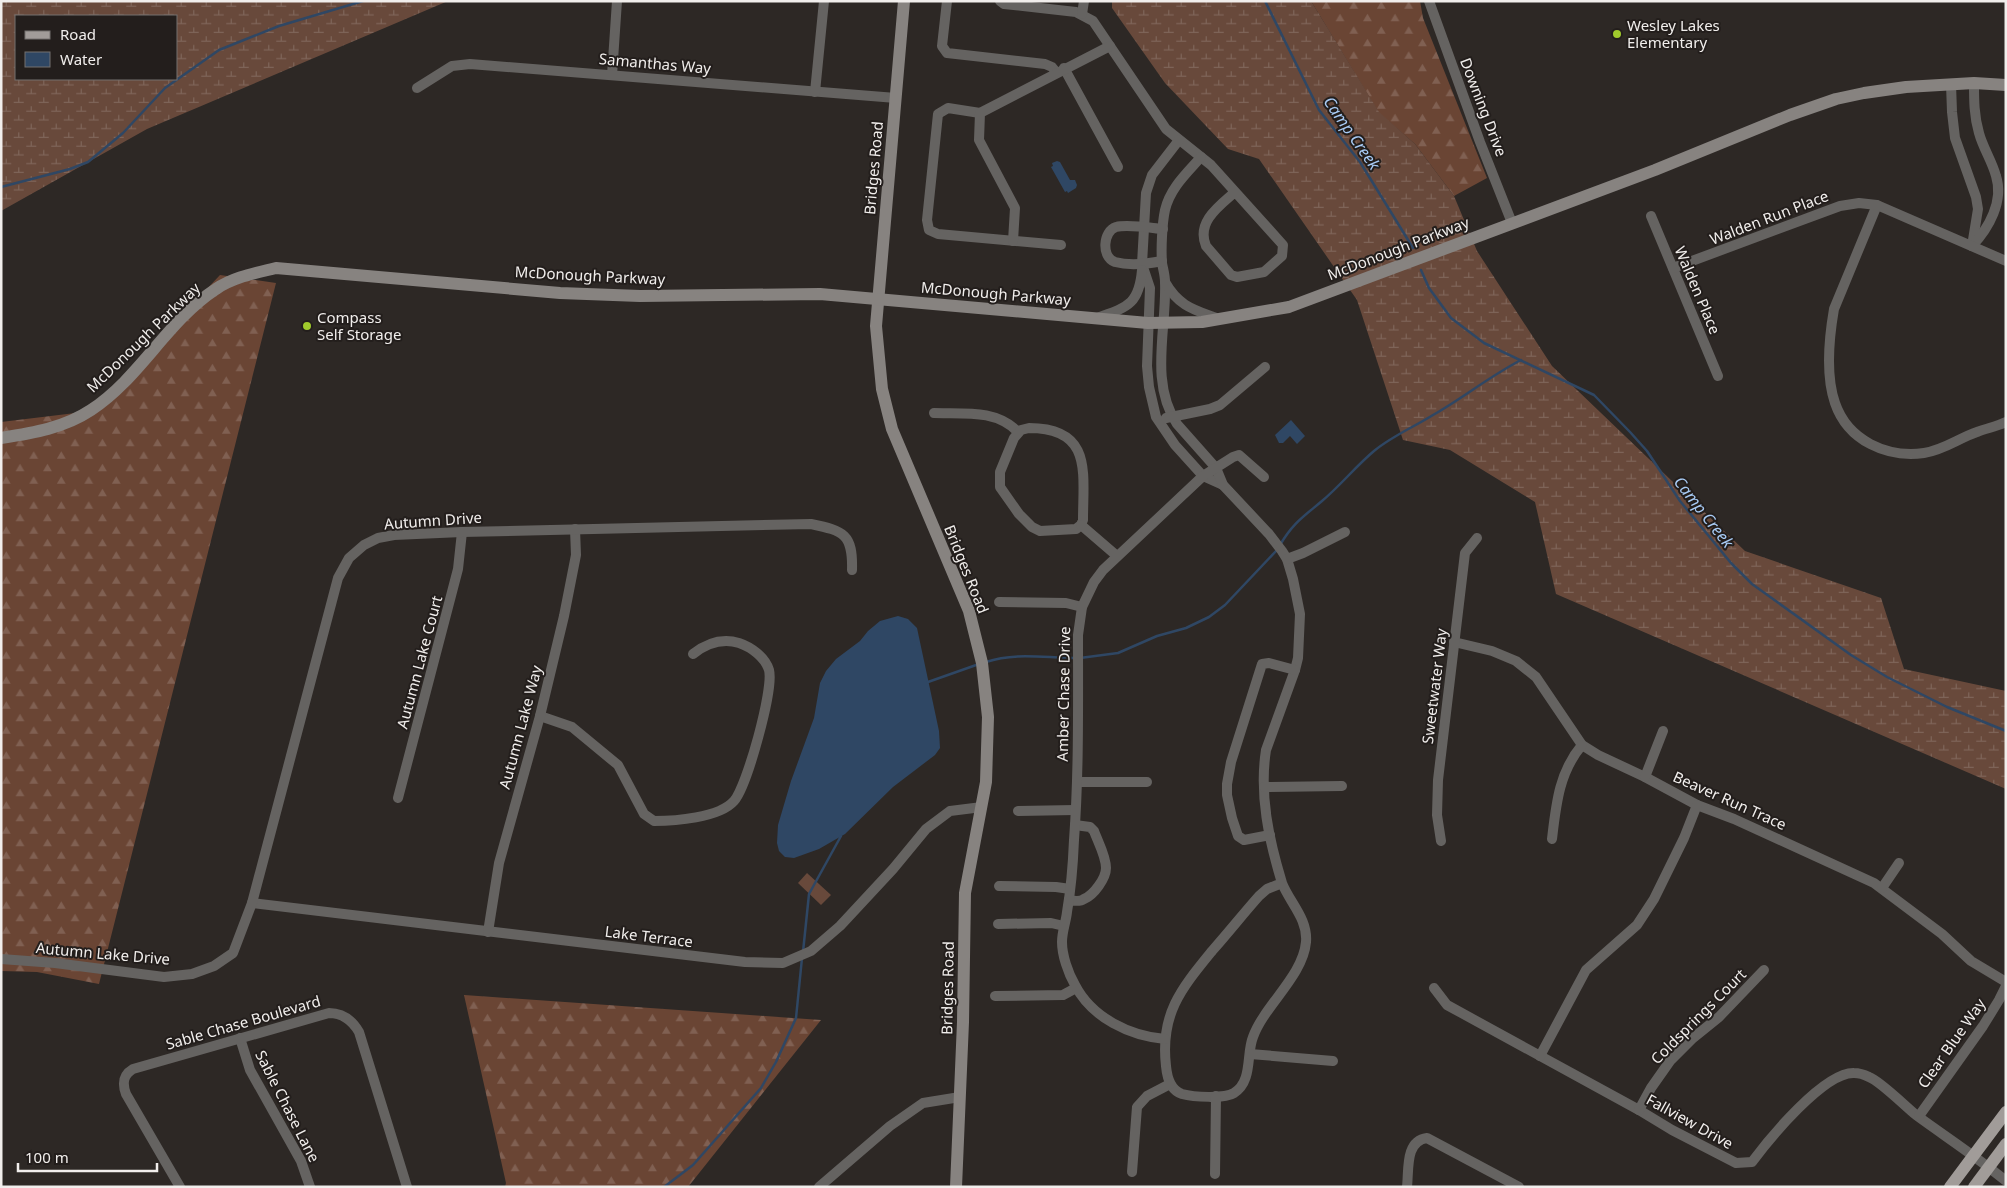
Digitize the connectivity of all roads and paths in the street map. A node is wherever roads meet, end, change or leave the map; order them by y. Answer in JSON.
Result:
{"nodes":[{"id":1,"x":617,"y":1,"type":"edge"},
{"id":2,"x":824,"y":1,"type":"edge"},
{"id":3,"x":904,"y":1,"type":"edge"},
{"id":4,"x":947,"y":1,"type":"edge"},
{"id":5,"x":1000,"y":1,"type":"edge"},
{"id":6,"x":1084,"y":1,"type":"edge"},
{"id":7,"x":1429,"y":1,"type":"edge"},
{"id":8,"x":1028,"y":4,"type":"edge"},
{"id":9,"x":1082,"y":14,"type":"junction"},
{"id":10,"x":1110,"y":46,"type":"junction"},
{"id":11,"x":1060,"y":70,"type":"junction"},
{"id":12,"x":612,"y":75,"type":"junction"},
{"id":13,"x":1974,"y":83,"type":"junction"},
{"id":14,"x":1951,"y":84,"type":"junction"},
{"id":15,"x":2006,"y":85,"type":"edge"},
{"id":16,"x":417,"y":88,"type":"dead end"},
{"id":17,"x":815,"y":92,"type":"junction"},
{"id":18,"x":896,"y":98,"type":"junction"},
{"id":19,"x":980,"y":113,"type":"junction"},
{"id":20,"x":1179,"y":140,"type":"junction"},
{"id":21,"x":1201,"y":157,"type":"junction"},
{"id":22,"x":1118,"y":167,"type":"dead end"},
{"id":23,"x":1234,"y":192,"type":"junction"},
{"id":24,"x":1878,"y":205,"type":"junction"},
{"id":25,"x":1651,"y":216,"type":"dead end"},
{"id":26,"x":1978,"y":216,"type":"junction"},
{"id":27,"x":1990,"y":220,"type":"junction"},
{"id":28,"x":1512,"y":223,"type":"junction"},
{"id":29,"x":1144,"y":228,"type":"junction"},
{"id":30,"x":1163,"y":229,"type":"junction"},
{"id":31,"x":1013,"y":241,"type":"junction"},
{"id":32,"x":1061,"y":245,"type":"dead end"},
{"id":33,"x":1972,"y":246,"type":"junction"},
{"id":34,"x":1162,"y":261,"type":"junction"},
{"id":35,"x":2006,"y":261,"type":"edge"},
{"id":36,"x":1142,"y":264,"type":"junction"},
{"id":37,"x":1673,"y":268,"type":"junction"},
{"id":38,"x":1165,"y":282,"type":"junction"},
{"id":39,"x":878,"y":298,"type":"junction"},
{"id":40,"x":1096,"y":318,"type":"junction"},
{"id":41,"x":1220,"y":320,"type":"junction"},
{"id":42,"x":1148,"y":323,"type":"junction"},
{"id":43,"x":1163,"y":323,"type":"junction"},
{"id":44,"x":1265,"y":367,"type":"dead end"},
{"id":45,"x":1718,"y":376,"type":"dead end"},
{"id":46,"x":934,"y":413,"type":"dead end"},
{"id":47,"x":1172,"y":416,"type":"junction"},
{"id":48,"x":1158,"y":421,"type":"junction"},
{"id":49,"x":2006,"y":422,"type":"edge"},
{"id":50,"x":1018,"y":432,"type":"junction"},
{"id":51,"x":1,"y":438,"type":"edge"},
{"id":52,"x":1216,"y":468,"type":"junction"},
{"id":53,"x":1203,"y":476,"type":"junction"},
{"id":54,"x":1264,"y":477,"type":"dead end"},
{"id":55,"x":1223,"y":485,"type":"junction"},
{"id":56,"x":1081,"y":525,"type":"junction"},
{"id":57,"x":575,"y":529,"type":"junction"},
{"id":58,"x":462,"y":532,"type":"junction"},
{"id":59,"x":1345,"y":532,"type":"dead end"},
{"id":60,"x":1477,"y":538,"type":"dead end"},
{"id":61,"x":1117,"y":556,"type":"junction"},
{"id":62,"x":1287,"y":559,"type":"junction"},
{"id":63,"x":852,"y":570,"type":"dead end"},
{"id":64,"x":999,"y":602,"type":"dead end"},
{"id":65,"x":1082,"y":607,"type":"junction"},
{"id":66,"x":1454,"y":642,"type":"junction"},
{"id":67,"x":693,"y":654,"type":"dead end"},
{"id":68,"x":1296,"y":670,"type":"junction"},
{"id":69,"x":540,"y":716,"type":"junction"},
{"id":70,"x":1663,"y":731,"type":"dead end"},
{"id":71,"x":1582,"y":745,"type":"junction"},
{"id":72,"x":1645,"y":777,"type":"junction"},
{"id":73,"x":1077,"y":782,"type":"junction"},
{"id":74,"x":1147,"y":782,"type":"dead end"},
{"id":75,"x":1342,"y":786,"type":"dead end"},
{"id":76,"x":1264,"y":787,"type":"junction"},
{"id":77,"x":398,"y":798,"type":"dead end"},
{"id":78,"x":1697,"y":805,"type":"junction"},
{"id":79,"x":982,"y":807,"type":"junction"},
{"id":80,"x":1075,"y":810,"type":"junction"},
{"id":81,"x":1018,"y":811,"type":"dead end"},
{"id":82,"x":1075,"y":825,"type":"junction"},
{"id":83,"x":1270,"y":835,"type":"junction"},
{"id":84,"x":1552,"y":839,"type":"dead end"},
{"id":85,"x":1442,"y":841,"type":"dead end"},
{"id":86,"x":1900,"y":863,"type":"dead end"},
{"id":87,"x":1282,"y":883,"type":"junction"},
{"id":88,"x":999,"y":886,"type":"dead end"},
{"id":89,"x":1882,"y":888,"type":"junction"},
{"id":90,"x":1070,"y":889,"type":"junction"},
{"id":91,"x":1069,"y":900,"type":"junction"},
{"id":92,"x":252,"y":903,"type":"junction"},
{"id":93,"x":998,"y":924,"type":"dead end"},
{"id":94,"x":1064,"y":926,"type":"junction"},
{"id":95,"x":488,"y":932,"type":"junction"},
{"id":96,"x":1,"y":959,"type":"edge"},
{"id":97,"x":1764,"y":970,"type":"dead end"},
{"id":98,"x":2006,"y":984,"type":"edge"},
{"id":99,"x":1076,"y":988,"type":"junction"},
{"id":100,"x":1434,"y":988,"type":"dead end"},
{"id":101,"x":995,"y":996,"type":"dead end"},
{"id":102,"x":240,"y":1038,"type":"junction"},
{"id":103,"x":1165,"y":1039,"type":"junction"},
{"id":104,"x":1250,"y":1054,"type":"junction"},
{"id":105,"x":1540,"y":1056,"type":"junction"},
{"id":106,"x":1333,"y":1061,"type":"dead end"},
{"id":107,"x":1170,"y":1084,"type":"junction"},
{"id":108,"x":1216,"y":1096,"type":"junction"},
{"id":109,"x":960,"y":1097,"type":"junction"},
{"id":110,"x":1639,"y":1110,"type":"junction"},
{"id":111,"x":2006,"y":1112,"type":"edge"},
{"id":112,"x":1918,"y":1116,"type":"junction"},
{"id":113,"x":2006,"y":1144,"type":"edge"},
{"id":114,"x":1973,"y":1155,"type":"junction"},
{"id":115,"x":1989,"y":1166,"type":"junction"},
{"id":116,"x":1132,"y":1172,"type":"dead end"},
{"id":117,"x":1215,"y":1174,"type":"dead end"},
{"id":118,"x":2006,"y":1180,"type":"edge"},
{"id":119,"x":180,"y":1187,"type":"edge"},
{"id":120,"x":310,"y":1187,"type":"edge"},
{"id":121,"x":407,"y":1187,"type":"edge"},
{"id":122,"x":819,"y":1187,"type":"edge"},
{"id":123,"x":956,"y":1187,"type":"edge"},
{"id":124,"x":1407,"y":1187,"type":"edge"},
{"id":125,"x":1519,"y":1187,"type":"edge"},
{"id":126,"x":1950,"y":1187,"type":"edge"},
{"id":127,"x":1974,"y":1187,"type":"edge"}],
"edges":[{"from":1,"to":12,"type":"street"},
{"from":2,"to":17,"type":"street"},
{"from":3,"to":18,"type":"street","name":"Bridges Road"},
{"from":4,"to":11,"type":"street"},
{"from":5,"to":8,"type":"street"},
{"from":6,"to":9,"type":"street"},
{"from":7,"to":28,"type":"street","name":"Downing Drive"},
{"from":8,"to":9,"type":"street"},
{"from":9,"to":10,"type":"street"},
{"from":10,"to":11,"type":"street"},
{"from":10,"to":20,"type":"street"},
{"from":11,"to":19,"type":"street"},
{"from":11,"to":22,"type":"street"},
{"from":12,"to":16,"type":"street","name":"Samanthas Way"},
{"from":12,"to":17,"type":"street","name":"Samanthas Way"},
{"from":13,"to":14,"type":"street","name":"McDonough Parkway"},
{"from":13,"to":15,"type":"street","name":"McDonough Parkway"},
{"from":13,"to":27,"type":"street"},
{"from":14,"to":26,"type":"street"},
{"from":14,"to":28,"type":"street","name":"McDonough Parkway"},
{"from":17,"to":18,"type":"street","name":"Samanthas Way"},
{"from":18,"to":39,"type":"street","name":"Bridges Road"},
{"from":19,"to":31,"type":"street"},
{"from":19,"to":31,"type":"street"},
{"from":20,"to":21,"type":"street"},
{"from":20,"to":29,"type":"street"},
{"from":21,"to":23,"type":"street"},
{"from":21,"to":30,"type":"street"},
{"from":23,"to":23,"type":"street"},
{"from":24,"to":33,"type":"street","name":"Walden Run Place"},
{"from":24,"to":37,"type":"street","name":"Walden Run Place"},
{"from":24,"to":49,"type":"street"},
{"from":25,"to":37,"type":"street","name":"Walden Place"},
{"from":26,"to":27,"type":"street"},
{"from":26,"to":33,"type":"street"},
{"from":27,"to":33,"type":"street"},
{"from":28,"to":41,"type":"street","name":"McDonough Parkway"},
{"from":29,"to":30,"type":"street"},
{"from":29,"to":36,"type":"street"},
{"from":29,"to":36,"type":"street"},
{"from":30,"to":34,"type":"street"},
{"from":31,"to":32,"type":"street"},
{"from":33,"to":35,"type":"street","name":"Walden Run Place"},
{"from":34,"to":36,"type":"street"},
{"from":34,"to":38,"type":"street"},
{"from":36,"to":40,"type":"street"},
{"from":36,"to":42,"type":"street"},
{"from":37,"to":45,"type":"street","name":"Walden Place"},
{"from":38,"to":41,"type":"street"},
{"from":38,"to":43,"type":"street"},
{"from":39,"to":40,"type":"street","name":"McDonough Parkway"},
{"from":39,"to":51,"type":"street","name":"McDonough Parkway"},
{"from":39,"to":79,"type":"street","name":"Bridges Road"},
{"from":40,"to":42,"type":"street","name":"McDonough Parkway"},
{"from":41,"to":43,"type":"street","name":"McDonough Parkway"},
{"from":42,"to":43,"type":"street","name":"McDonough Parkway"},
{"from":42,"to":48,"type":"street"},
{"from":43,"to":47,"type":"street"},
{"from":44,"to":47,"type":"street"},
{"from":46,"to":50,"type":"street"},
{"from":47,"to":48,"type":"street"},
{"from":47,"to":52,"type":"street"},
{"from":48,"to":53,"type":"street"},
{"from":50,"to":56,"type":"street"},
{"from":50,"to":56,"type":"street"},
{"from":52,"to":53,"type":"street","name":"Amber Chase Drive"},
{"from":52,"to":54,"type":"street","name":"Amber Chase Drive"},
{"from":52,"to":55,"type":"street"},
{"from":53,"to":55,"type":"street"},
{"from":53,"to":61,"type":"street","name":"Amber Chase Drive"},
{"from":55,"to":62,"type":"street"},
{"from":56,"to":61,"type":"street"},
{"from":57,"to":58,"type":"street","name":"Autumn Drive"},
{"from":57,"to":63,"type":"street","name":"Autumn Drive"},
{"from":57,"to":69,"type":"street","name":"Autumn Lake Way"},
{"from":58,"to":77,"type":"street","name":"Autumn Lake Court"},
{"from":58,"to":92,"type":"street","name":"Autumn Drive"},
{"from":59,"to":62,"type":"street"},
{"from":60,"to":66,"type":"street","name":"Sweetwater Way"},
{"from":61,"to":65,"type":"street","name":"Amber Chase Drive"},
{"from":62,"to":68,"type":"street"},
{"from":64,"to":65,"type":"street","name":"Amber Chase Drive"},
{"from":65,"to":73,"type":"street","name":"Amber Chase Drive"},
{"from":66,"to":71,"type":"street","name":"Beaver Run Trace"},
{"from":66,"to":85,"type":"street","name":"Sweetwater Way"},
{"from":67,"to":69,"type":"street"},
{"from":68,"to":76,"type":"street"},
{"from":68,"to":83,"type":"street"},
{"from":69,"to":95,"type":"street","name":"Autumn Lake Way"},
{"from":70,"to":72,"type":"street"},
{"from":71,"to":72,"type":"street","name":"Beaver Run Trace"},
{"from":71,"to":84,"type":"street"},
{"from":72,"to":78,"type":"street","name":"Beaver Run Trace"},
{"from":73,"to":74,"type":"street","name":"Amber Chase Drive"},
{"from":73,"to":80,"type":"street","name":"Amber Chase Drive"},
{"from":75,"to":76,"type":"street"},
{"from":76,"to":83,"type":"street"},
{"from":78,"to":89,"type":"street","name":"Beaver Run Trace"},
{"from":78,"to":105,"type":"street"},
{"from":79,"to":95,"type":"street","name":"Lake Terrace"},
{"from":79,"to":109,"type":"street","name":"Bridges Road"},
{"from":80,"to":81,"type":"street"},
{"from":80,"to":82,"type":"street","name":"Amber Chase Drive"},
{"from":82,"to":90,"type":"street","name":"Amber Chase Drive"},
{"from":82,"to":91,"type":"street"},
{"from":83,"to":87,"type":"street"},
{"from":86,"to":89,"type":"street"},
{"from":87,"to":103,"type":"street"},
{"from":87,"to":104,"type":"street"},
{"from":88,"to":90,"type":"street"},
{"from":89,"to":98,"type":"street","name":"Beaver Run Trace"},
{"from":90,"to":91,"type":"street","name":"Amber Chase Drive"},
{"from":91,"to":94,"type":"street","name":"Amber Chase Drive"},
{"from":92,"to":95,"type":"street","name":"Lake Terrace"},
{"from":92,"to":96,"type":"street","name":"Autumn Lake Drive"},
{"from":93,"to":94,"type":"street"},
{"from":94,"to":99,"type":"street","name":"Amber Chase Drive"},
{"from":97,"to":110,"type":"street","name":"Coldsprings Court"},
{"from":98,"to":112,"type":"street","name":"Clear Blue Way"},
{"from":99,"to":101,"type":"street"},
{"from":99,"to":103,"type":"street","name":"Amber Chase Drive"},
{"from":100,"to":105,"type":"street","name":"Fallview Drive"},
{"from":102,"to":119,"type":"street","name":"Sable Chase Boulevard"},
{"from":102,"to":120,"type":"street","name":"Sable Chase Lane"},
{"from":102,"to":121,"type":"street","name":"Sable Chase Boulevard"},
{"from":103,"to":107,"type":"street"},
{"from":104,"to":106,"type":"street"},
{"from":104,"to":108,"type":"street"},
{"from":105,"to":110,"type":"street","name":"Fallview Drive"},
{"from":107,"to":108,"type":"street"},
{"from":107,"to":116,"type":"street"},
{"from":108,"to":117,"type":"street"},
{"from":109,"to":122,"type":"street"},
{"from":109,"to":123,"type":"street","name":"Bridges Road"},
{"from":110,"to":112,"type":"street","name":"Fallview Drive"},
{"from":111,"to":114,"type":"main road"},
{"from":112,"to":114,"type":"street","name":"Fallview Drive"},
{"from":113,"to":115,"type":"main road"},
{"from":114,"to":115,"type":"street","name":"Fallview Drive"},
{"from":114,"to":126,"type":"main road"},
{"from":115,"to":118,"type":"street","name":"Fallview Drive"},
{"from":115,"to":127,"type":"main road"},
{"from":124,"to":125,"type":"street"}]}
